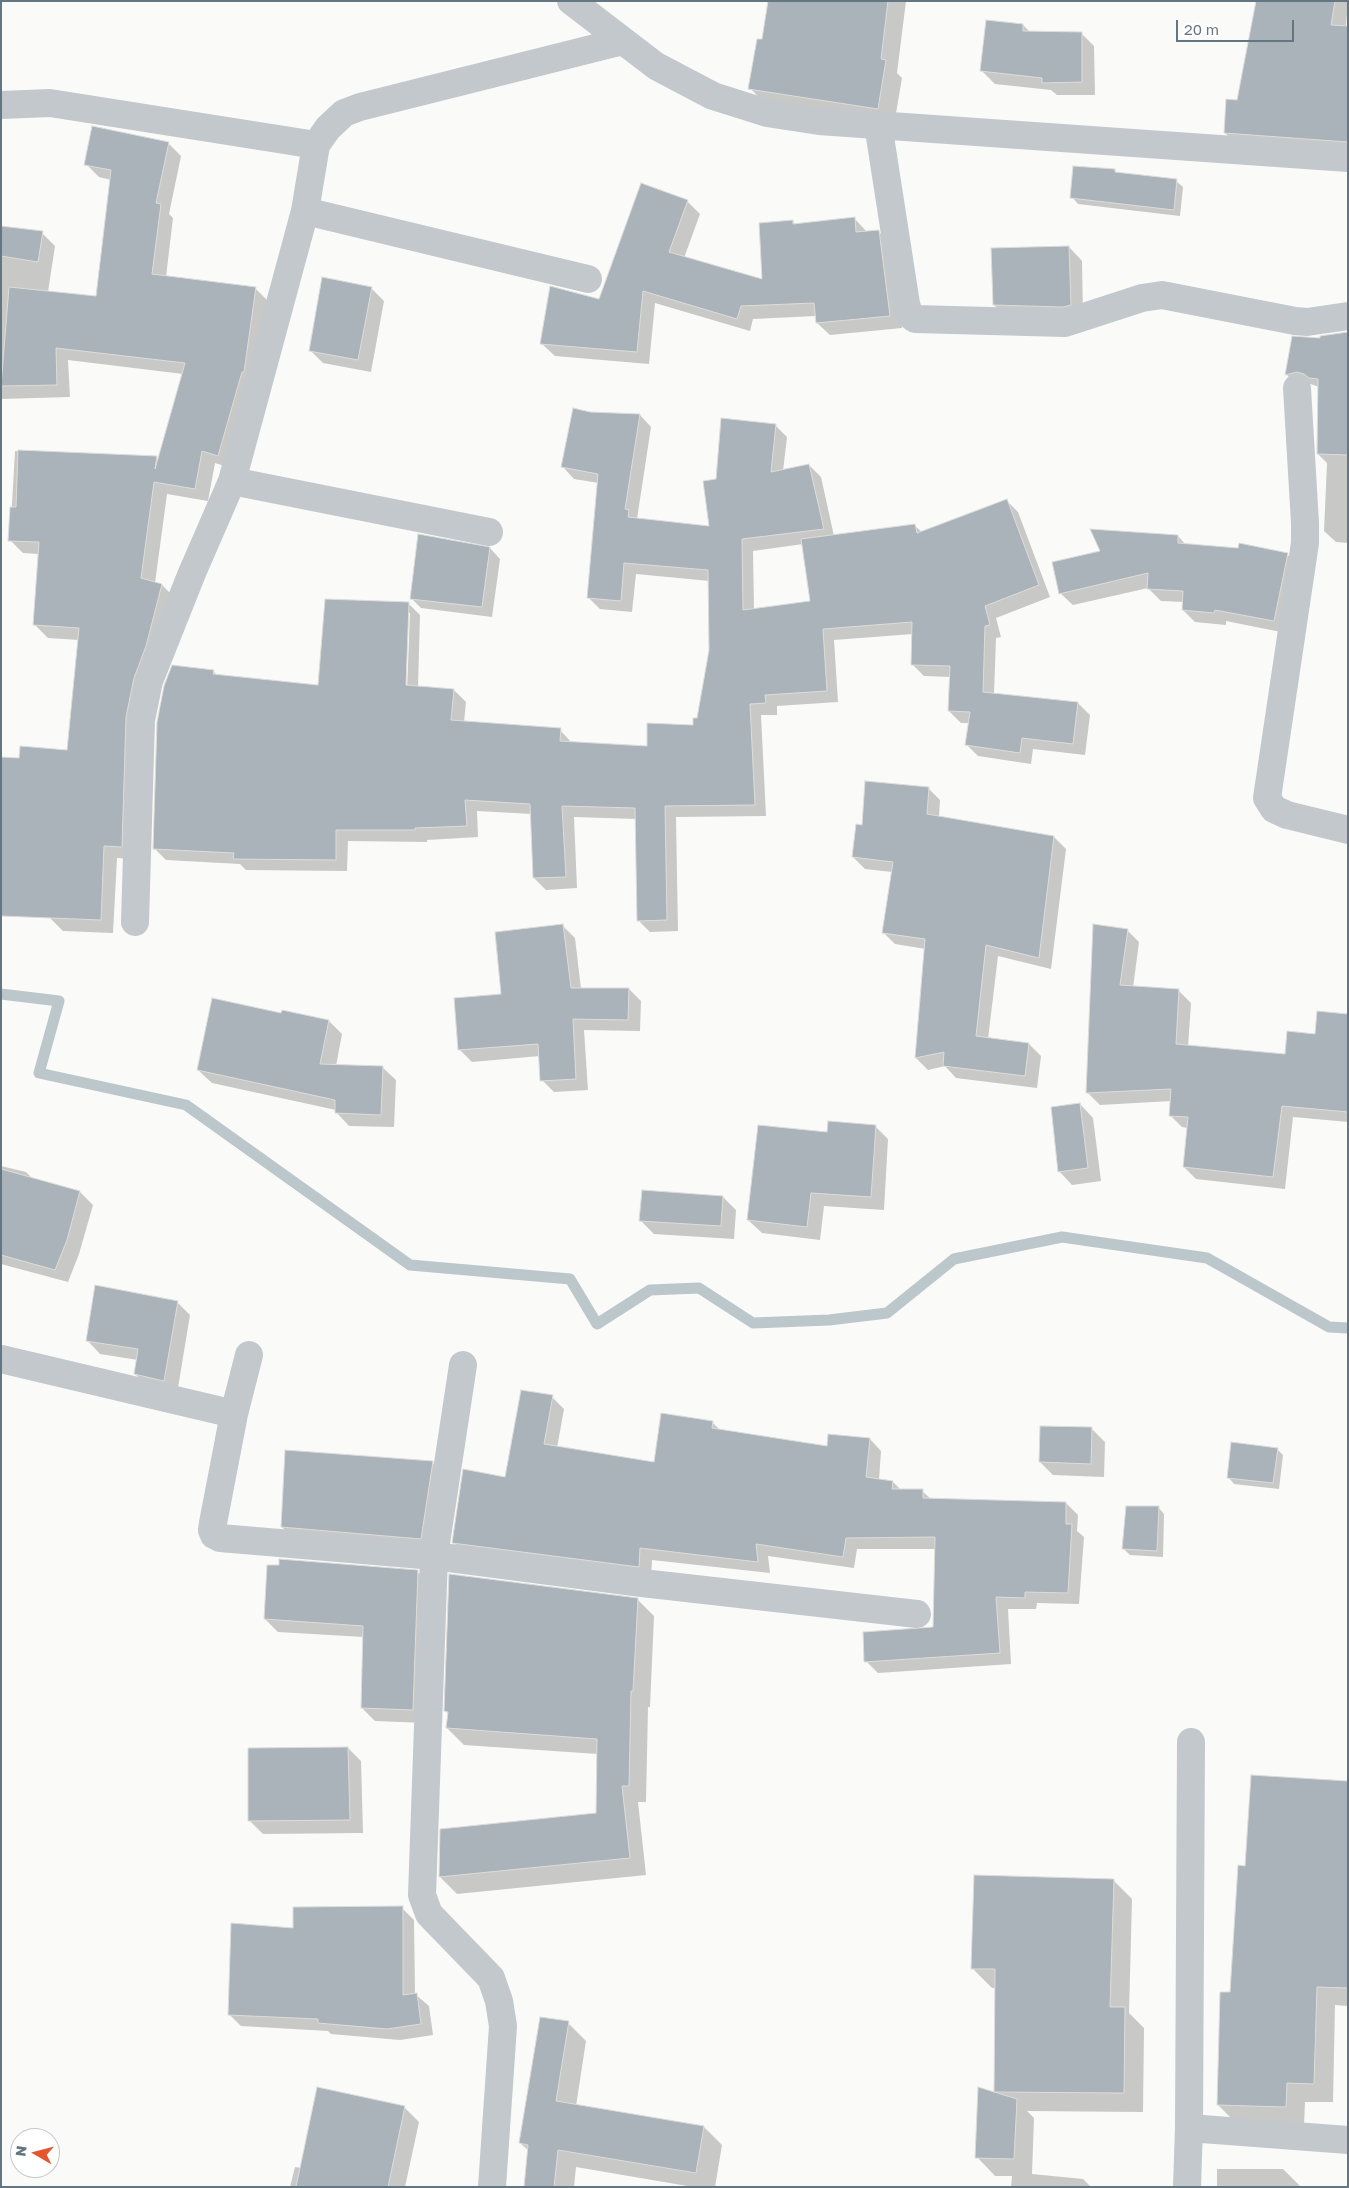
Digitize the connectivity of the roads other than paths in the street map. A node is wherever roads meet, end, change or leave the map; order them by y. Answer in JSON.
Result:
{"nodes":[{"id":1,"x":571,"y":1,"type":"edge"},
{"id":2,"x":623,"y":42,"type":"junction"},
{"id":3,"x":1,"y":105,"type":"edge"},
{"id":4,"x":878,"y":124,"type":"junction"},
{"id":5,"x":316,"y":145,"type":"junction"},
{"id":6,"x":1348,"y":158,"type":"edge"},
{"id":7,"x":305,"y":211,"type":"junction"},
{"id":8,"x":588,"y":279,"type":"dead end"},
{"id":9,"x":1348,"y":316,"type":"edge"},
{"id":10,"x":1297,"y":388,"type":"dead end"},
{"id":11,"x":232,"y":481,"type":"junction"},
{"id":12,"x":489,"y":532,"type":"dead end"},
{"id":13,"x":1348,"y":830,"type":"edge"},
{"id":14,"x":135,"y":922,"type":"dead end"},
{"id":15,"x":249,"y":1355,"type":"dead end"},
{"id":16,"x":1,"y":1359,"type":"edge"},
{"id":17,"x":463,"y":1365,"type":"dead end"},
{"id":18,"x":234,"y":1414,"type":"junction"},
{"id":19,"x":434,"y":1556,"type":"junction"},
{"id":20,"x":917,"y":1614,"type":"dead end"},
{"id":21,"x":1191,"y":1742,"type":"dead end"},
{"id":22,"x":1189,"y":2128,"type":"junction"},
{"id":23,"x":1348,"y":2140,"type":"edge"},
{"id":24,"x":492,"y":2187,"type":"edge"},
{"id":25,"x":1187,"y":2187,"type":"edge"}],
"edges":[{"from":1,"to":2,"type":"street"},
{"from":2,"to":4,"type":"street"},
{"from":2,"to":5,"type":"street"},
{"from":3,"to":5,"type":"street"},
{"from":4,"to":6,"type":"street"},
{"from":4,"to":9,"type":"street"},
{"from":5,"to":7,"type":"street"},
{"from":7,"to":8,"type":"street"},
{"from":7,"to":11,"type":"street"},
{"from":10,"to":13,"type":"street"},
{"from":11,"to":12,"type":"street"},
{"from":11,"to":14,"type":"street"},
{"from":15,"to":18,"type":"street"},
{"from":16,"to":18,"type":"street"},
{"from":17,"to":19,"type":"street"},
{"from":18,"to":19,"type":"street"},
{"from":19,"to":20,"type":"street"},
{"from":19,"to":24,"type":"street"},
{"from":21,"to":22,"type":"street"},
{"from":22,"to":23,"type":"street"},
{"from":22,"to":25,"type":"street"}]}
